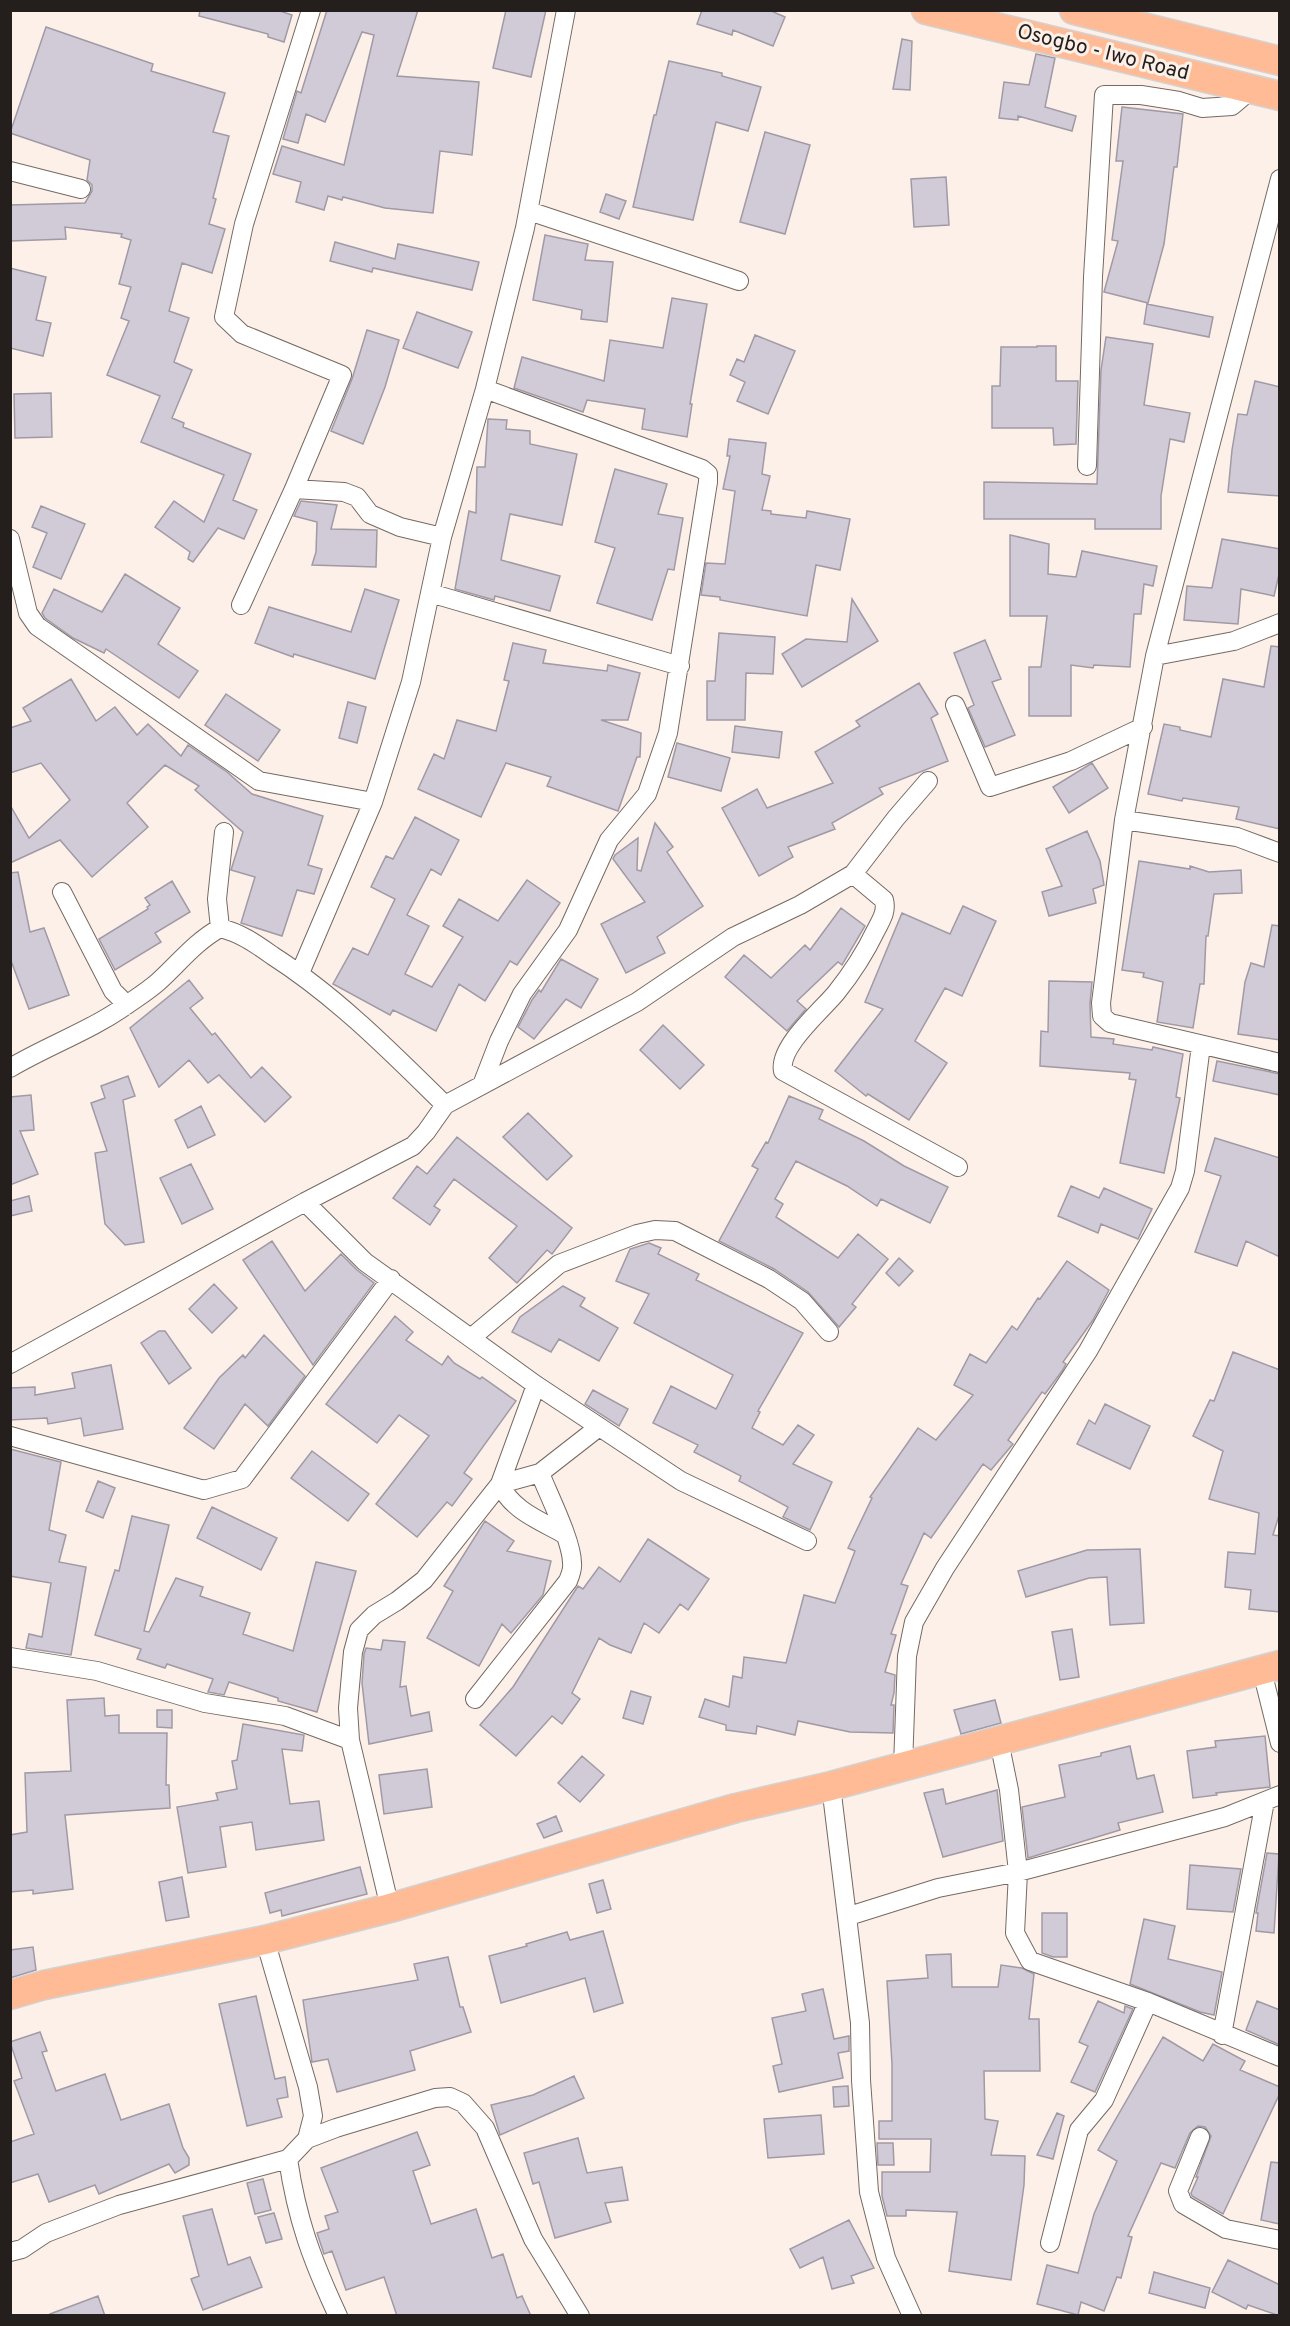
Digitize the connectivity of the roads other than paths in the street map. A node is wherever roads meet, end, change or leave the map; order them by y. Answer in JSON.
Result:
{"nodes":[{"id":1,"x":311,"y":10,"type":"edge"},
{"id":2,"x":566,"y":10,"type":"edge"},
{"id":3,"x":926,"y":10,"type":"edge"},
{"id":4,"x":1077,"y":11,"type":"edge"},
{"id":5,"x":1280,"y":61,"type":"edge"},
{"id":6,"x":1252,"y":89,"type":"junction"},
{"id":7,"x":1280,"y":96,"type":"edge"},
{"id":8,"x":10,"y":171,"type":"edge"},
{"id":9,"x":1280,"y":179,"type":"edge"},
{"id":10,"x":81,"y":189,"type":"dead end"},
{"id":11,"x":529,"y":211,"type":"junction"},
{"id":12,"x":739,"y":281,"type":"dead end"},
{"id":13,"x":485,"y":389,"type":"junction"},
{"id":14,"x":1087,"y":466,"type":"dead end"},
{"id":15,"x":294,"y":489,"type":"junction"},
{"id":16,"x":442,"y":537,"type":"junction"},
{"id":17,"x":10,"y":539,"type":"edge"},
{"id":18,"x":430,"y":593,"type":"junction"},
{"id":19,"x":241,"y":604,"type":"dead end"},
{"id":20,"x":1280,"y":623,"type":"edge"},
{"id":21,"x":1155,"y":656,"type":"junction"},
{"id":22,"x":680,"y":666,"type":"junction"},
{"id":23,"x":955,"y":705,"type":"dead end"},
{"id":24,"x":1143,"y":727,"type":"junction"},
{"id":25,"x":928,"y":781,"type":"dead end"},
{"id":26,"x":373,"y":802,"type":"junction"},
{"id":27,"x":1124,"y":820,"type":"junction"},
{"id":28,"x":224,"y":832,"type":"dead end"},
{"id":29,"x":1280,"y":853,"type":"edge"},
{"id":30,"x":853,"y":874,"type":"junction"},
{"id":31,"x":62,"y":892,"type":"dead end"},
{"id":32,"x":220,"y":928,"type":"junction"},
{"id":33,"x":300,"y":974,"type":"junction"},
{"id":34,"x":127,"y":1005,"type":"junction"},
{"id":35,"x":1201,"y":1045,"type":"junction"},
{"id":36,"x":1280,"y":1063,"type":"edge"},
{"id":37,"x":10,"y":1068,"type":"edge"},
{"id":38,"x":482,"y":1085,"type":"junction"},
{"id":39,"x":445,"y":1104,"type":"junction"},
{"id":40,"x":958,"y":1167,"type":"dead end"},
{"id":41,"x":305,"y":1202,"type":"junction"},
{"id":42,"x":391,"y":1280,"type":"junction"},
{"id":43,"x":829,"y":1332,"type":"dead end"},
{"id":44,"x":471,"y":1338,"type":"junction"},
{"id":45,"x":10,"y":1364,"type":"edge"},
{"id":46,"x":536,"y":1384,"type":"junction"},
{"id":47,"x":599,"y":1427,"type":"junction"},
{"id":48,"x":10,"y":1436,"type":"edge"},
{"id":49,"x":540,"y":1473,"type":"junction"},
{"id":50,"x":500,"y":1484,"type":"junction"},
{"id":51,"x":564,"y":1534,"type":"junction"},
{"id":52,"x":807,"y":1541,"type":"dead end"},
{"id":53,"x":10,"y":1657,"type":"edge"},
{"id":54,"x":1270,"y":1668,"type":"edge"},
{"id":55,"x":475,"y":1699,"type":"dead end"},
{"id":56,"x":350,"y":1740,"type":"junction"},
{"id":57,"x":999,"y":1741,"type":"junction"},
{"id":58,"x":1280,"y":1743,"type":"edge"},
{"id":59,"x":903,"y":1766,"type":"junction"},
{"id":60,"x":831,"y":1786,"type":"junction"},
{"id":61,"x":1272,"y":1798,"type":"edge"},
{"id":62,"x":1018,"y":1872,"type":"junction"},
{"id":63,"x":390,"y":1908,"type":"junction"},
{"id":64,"x":849,"y":1916,"type":"junction"},
{"id":65,"x":265,"y":1940,"type":"junction"},
{"id":66,"x":10,"y":1995,"type":"edge"},
{"id":67,"x":1148,"y":2002,"type":"junction"},
{"id":68,"x":1222,"y":2035,"type":"junction"},
{"id":69,"x":1280,"y":2057,"type":"edge"},
{"id":70,"x":313,"y":2116,"type":"junction"},
{"id":71,"x":336,"y":2128,"type":"junction"},
{"id":72,"x":1200,"y":2137,"type":"dead end"},
{"id":73,"x":307,"y":2139,"type":"junction"},
{"id":74,"x":288,"y":2159,"type":"junction"},
{"id":75,"x":1280,"y":2240,"type":"edge"},
{"id":76,"x":1050,"y":2243,"type":"dead end"},
{"id":77,"x":10,"y":2252,"type":"edge"},
{"id":78,"x":338,"y":2316,"type":"edge"},
{"id":79,"x":580,"y":2316,"type":"edge"},
{"id":80,"x":912,"y":2316,"type":"edge"}],
"edges":[{"from":1,"to":15,"type":"street"},
{"from":2,"to":11,"type":"street"},
{"from":3,"to":6,"type":"main road","name":"Osogbo - Iwo Road"},
{"from":4,"to":5,"type":"main road","name":"Osogbo - Iwo Road"},
{"from":6,"to":7,"type":"main road","name":"Osogbo - Iwo Road"},
{"from":6,"to":14,"type":"street"},
{"from":8,"to":10,"type":"street"},
{"from":9,"to":21,"type":"street"},
{"from":11,"to":12,"type":"street"},
{"from":11,"to":13,"type":"street"},
{"from":13,"to":16,"type":"street"},
{"from":13,"to":22,"type":"street"},
{"from":15,"to":16,"type":"street"},
{"from":15,"to":19,"type":"street"},
{"from":16,"to":18,"type":"street"},
{"from":17,"to":26,"type":"street"},
{"from":18,"to":22,"type":"street"},
{"from":18,"to":26,"type":"street"},
{"from":20,"to":21,"type":"street"},
{"from":21,"to":24,"type":"street"},
{"from":22,"to":38,"type":"street"},
{"from":23,"to":24,"type":"street"},
{"from":24,"to":27,"type":"street"},
{"from":25,"to":30,"type":"street"},
{"from":26,"to":33,"type":"street"},
{"from":27,"to":29,"type":"street"},
{"from":27,"to":35,"type":"street"},
{"from":28,"to":32,"type":"street"},
{"from":30,"to":38,"type":"street"},
{"from":30,"to":40,"type":"street"},
{"from":31,"to":34,"type":"street"},
{"from":32,"to":33,"type":"street"},
{"from":32,"to":34,"type":"street"},
{"from":33,"to":39,"type":"street"},
{"from":34,"to":37,"type":"street"},
{"from":35,"to":36,"type":"street"},
{"from":35,"to":59,"type":"street"},
{"from":38,"to":39,"type":"street"},
{"from":39,"to":41,"type":"street"},
{"from":41,"to":42,"type":"street"},
{"from":41,"to":45,"type":"street"},
{"from":42,"to":44,"type":"street"},
{"from":42,"to":48,"type":"street"},
{"from":43,"to":44,"type":"street"},
{"from":44,"to":46,"type":"street"},
{"from":46,"to":47,"type":"street"},
{"from":46,"to":50,"type":"street"},
{"from":47,"to":49,"type":"street"},
{"from":47,"to":52,"type":"street"},
{"from":49,"to":50,"type":"street"},
{"from":49,"to":51,"type":"street"},
{"from":50,"to":51,"type":"street"},
{"from":50,"to":56,"type":"street"},
{"from":51,"to":55,"type":"street"},
{"from":53,"to":56,"type":"street"},
{"from":54,"to":57,"type":"main road"},
{"from":54,"to":58,"type":"street"},
{"from":56,"to":63,"type":"street"},
{"from":57,"to":59,"type":"main road"},
{"from":57,"to":62,"type":"street"},
{"from":59,"to":60,"type":"main road"},
{"from":60,"to":63,"type":"main road"},
{"from":60,"to":64,"type":"street"},
{"from":61,"to":62,"type":"street"},
{"from":61,"to":68,"type":"street"},
{"from":62,"to":64,"type":"street"},
{"from":62,"to":67,"type":"street"},
{"from":63,"to":65,"type":"main road"},
{"from":64,"to":80,"type":"street"},
{"from":65,"to":66,"type":"main road"},
{"from":65,"to":70,"type":"street"},
{"from":67,"to":68,"type":"street"},
{"from":67,"to":76,"type":"street"},
{"from":68,"to":69,"type":"street"},
{"from":70,"to":71,"type":"street"},
{"from":70,"to":73,"type":"street"},
{"from":71,"to":73,"type":"street"},
{"from":71,"to":79,"type":"street"},
{"from":72,"to":75,"type":"street"},
{"from":73,"to":74,"type":"street"},
{"from":74,"to":77,"type":"street"},
{"from":74,"to":78,"type":"street"}]}
